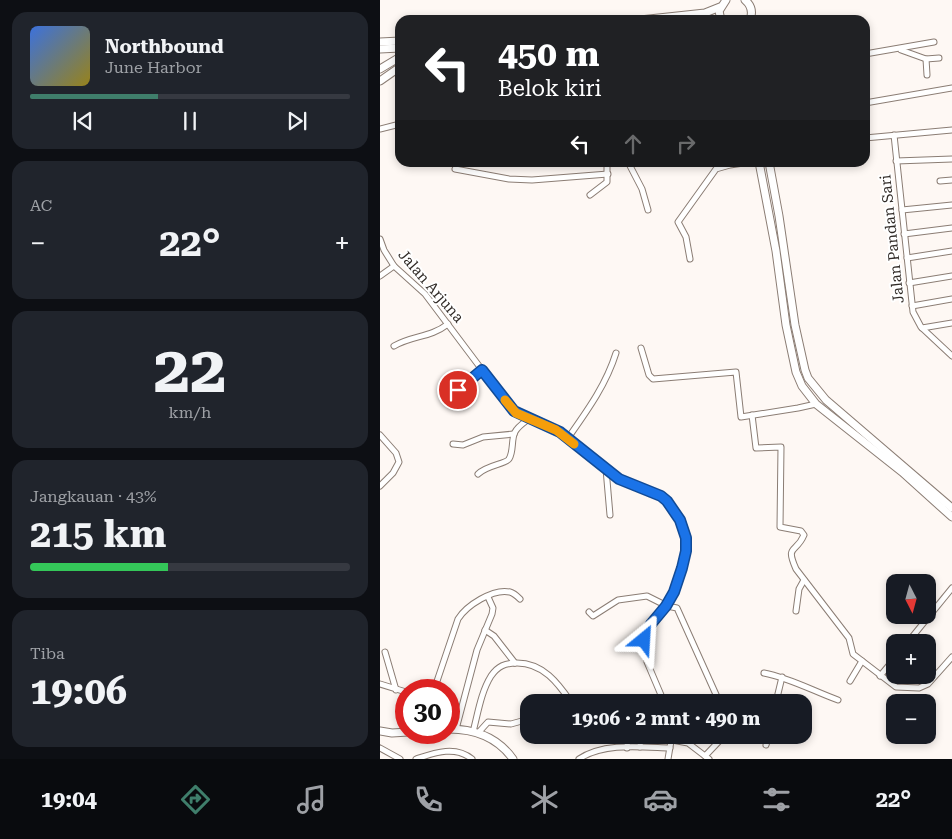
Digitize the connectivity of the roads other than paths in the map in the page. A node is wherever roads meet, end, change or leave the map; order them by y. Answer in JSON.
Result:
{"nodes":[{"id":1,"x":726,"y":0,"type":"edge"},
{"id":2,"x":745,"y":0,"type":"edge"},
{"id":3,"x":720,"y":7,"type":"junction"},
{"id":4,"x":686,"y":15,"type":"edge"},
{"id":5,"x":720,"y":15,"type":"edge"},
{"id":6,"x":751,"y":15,"type":"edge"},
{"id":7,"x":395,"y":41,"type":"edge"},
{"id":8,"x":380,"y":42,"type":"edge"},
{"id":9,"x":934,"y":42,"type":"dead end"},
{"id":10,"x":395,"y":48,"type":"edge"},
{"id":11,"x":380,"y":49,"type":"edge"},
{"id":12,"x":898,"y":49,"type":"junction"},
{"id":13,"x":870,"y":53,"type":"edge"},
{"id":14,"x":939,"y":58,"type":"dead end"},
{"id":15,"x":395,"y":59,"type":"edge"},
{"id":16,"x":926,"y":59,"type":"junction"},
{"id":17,"x":380,"y":69,"type":"edge"},
{"id":18,"x":395,"y":70,"type":"edge"},
{"id":19,"x":927,"y":75,"type":"dead end"},
{"id":20,"x":380,"y":81,"type":"edge"},
{"id":21,"x":952,"y":88,"type":"edge"},
{"id":22,"x":870,"y":102,"type":"edge"},
{"id":23,"x":395,"y":125,"type":"edge"},
{"id":24,"x":380,"y":129,"type":"edge"},
{"id":25,"x":952,"y":130,"type":"edge"},
{"id":26,"x":894,"y":135,"type":"junction"},
{"id":27,"x":870,"y":137,"type":"edge"},
{"id":28,"x":952,"y":158,"type":"edge"},
{"id":29,"x":896,"y":161,"type":"junction"},
{"id":30,"x":607,"y":167,"type":"edge"},
{"id":31,"x":631,"y":167,"type":"edge"},
{"id":32,"x":723,"y":167,"type":"edge"},
{"id":33,"x":760,"y":167,"type":"edge"},
{"id":34,"x":769,"y":167,"type":"edge"},
{"id":35,"x":455,"y":169,"type":"dead end"},
{"id":36,"x":608,"y":174,"type":"junction"},
{"id":37,"x":952,"y":180,"type":"edge"},
{"id":38,"x":940,"y":181,"type":"dead end"},
{"id":39,"x":590,"y":195,"type":"dead end"},
{"id":40,"x":952,"y":205,"type":"edge"},
{"id":41,"x":648,"y":210,"type":"dead end"},
{"id":42,"x":902,"y":210,"type":"junction"},
{"id":43,"x":952,"y":228,"type":"edge"},
{"id":44,"x":904,"y":234,"type":"junction"},
{"id":45,"x":380,"y":241,"type":"edge"},
{"id":46,"x":952,"y":252,"type":"edge"},
{"id":47,"x":907,"y":258,"type":"junction"},
{"id":48,"x":690,"y":259,"type":"dead end"},
{"id":49,"x":394,"y":266,"type":"junction"},
{"id":50,"x":380,"y":276,"type":"edge"},
{"id":51,"x":952,"y":276,"type":"edge"},
{"id":52,"x":910,"y":282,"type":"junction"},
{"id":53,"x":952,"y":299,"type":"edge"},
{"id":54,"x":912,"y":306,"type":"junction"},
{"id":55,"x":952,"y":323,"type":"edge"},
{"id":56,"x":448,"y":324,"type":"junction"},
{"id":57,"x":786,"y":325,"type":"junction"},
{"id":58,"x":795,"y":325,"type":"junction"},
{"id":59,"x":922,"y":328,"type":"junction"},
{"id":60,"x":394,"y":346,"type":"dead end"},
{"id":61,"x":640,"y":348,"type":"dead end"},
{"id":62,"x":616,"y":352,"type":"dead end"},
{"id":63,"x":952,"y":356,"type":"edge"},
{"id":64,"x":482,"y":370,"type":"junction"},
{"id":65,"x":458,"y":390,"type":"dead end"},
{"id":66,"x":816,"y":404,"type":"junction"},
{"id":67,"x":752,"y":415,"type":"junction"},
{"id":68,"x":530,"y":418,"type":"junction"},
{"id":69,"x":514,"y":434,"type":"junction"},
{"id":70,"x":380,"y":435,"type":"edge"},
{"id":71,"x":568,"y":438,"type":"junction"},
{"id":72,"x":453,"y":444,"type":"dead end"},
{"id":73,"x":606,"y":469,"type":"junction"},
{"id":74,"x":478,"y":474,"type":"dead end"},
{"id":75,"x":380,"y":486,"type":"edge"},
{"id":76,"x":930,"y":493,"type":"junction"},
{"id":77,"x":952,"y":508,"type":"edge"},
{"id":78,"x":610,"y":515,"type":"dead end"},
{"id":79,"x":952,"y":517,"type":"edge"},
{"id":80,"x":804,"y":580,"type":"junction"},
{"id":81,"x":952,"y":588,"type":"edge"},
{"id":82,"x":488,"y":596,"type":"junction"},
{"id":83,"x":520,"y":599,"type":"dead end"},
{"id":84,"x":666,"y":606,"type":"junction"},
{"id":85,"x":796,"y":610,"type":"dead end"},
{"id":86,"x":589,"y":612,"type":"dead end"},
{"id":87,"x":485,"y":630,"type":"junction"},
{"id":88,"x":915,"y":634,"type":"edge"},
{"id":89,"x":385,"y":652,"type":"dead end"},
{"id":90,"x":952,"y":657,"type":"edge"},
{"id":91,"x":862,"y":661,"type":"junction"},
{"id":92,"x":515,"y":663,"type":"junction"},
{"id":93,"x":886,"y":669,"type":"edge"},
{"id":94,"x":764,"y":673,"type":"dead end"},
{"id":95,"x":880,"y":676,"type":"junction"},
{"id":96,"x":782,"y":677,"type":"junction"},
{"id":97,"x":438,"y":679,"type":"edge"},
{"id":98,"x":850,"y":681,"type":"dead end"},
{"id":99,"x":380,"y":684,"type":"edge"},
{"id":100,"x":395,"y":687,"type":"edge"},
{"id":101,"x":395,"y":690,"type":"edge"},
{"id":102,"x":565,"y":694,"type":"edge"},
{"id":103,"x":660,"y":694,"type":"edge"},
{"id":104,"x":716,"y":694,"type":"edge"},
{"id":105,"x":778,"y":694,"type":"edge"},
{"id":106,"x":838,"y":700,"type":"dead end"},
{"id":107,"x":460,"y":703,"type":"edge"},
{"id":108,"x":520,"y":722,"type":"edge"},
{"id":109,"x":460,"y":730,"type":"edge"},
{"id":110,"x":395,"y":732,"type":"edge"},
{"id":111,"x":381,"y":733,"type":"edge"},
{"id":112,"x":476,"y":733,"type":"junction"},
{"id":113,"x":628,"y":744,"type":"edge"},
{"id":114,"x":640,"y":744,"type":"edge"},
{"id":115,"x":671,"y":744,"type":"edge"},
{"id":116,"x":689,"y":744,"type":"edge"},
{"id":117,"x":718,"y":744,"type":"edge"},
{"id":118,"x":640,"y":747,"type":"junction"},
{"id":119,"x":380,"y":748,"type":"edge"},
{"id":120,"x":628,"y":748,"type":"junction"},
{"id":121,"x":670,"y":748,"type":"junction"},
{"id":122,"x":707,"y":757,"type":"edge"},
{"id":123,"x":400,"y":759,"type":"edge"},
{"id":124,"x":416,"y":759,"type":"edge"},
{"id":125,"x":472,"y":759,"type":"edge"},
{"id":126,"x":514,"y":759,"type":"edge"},
{"id":127,"x":579,"y":759,"type":"edge"},
{"id":128,"x":668,"y":759,"type":"edge"}],
"edges":[{"from":1,"to":3,"type":"main road"},
{"from":2,"to":6,"type":"main road"},
{"from":3,"to":4,"type":"main road"},
{"from":3,"to":5,"type":"main road"},
{"from":7,"to":8,"type":"main road"},
{"from":9,"to":12,"type":"street"},
{"from":10,"to":11,"type":"main road"},
{"from":12,"to":13,"type":"street"},
{"from":12,"to":16,"type":"street"},
{"from":14,"to":16,"type":"street"},
{"from":15,"to":17,"type":"main road"},
{"from":16,"to":19,"type":"street"},
{"from":18,"to":20,"type":"main road"},
{"from":21,"to":22,"type":"street"},
{"from":23,"to":24,"type":"street"},
{"from":25,"to":26,"type":"street"},
{"from":26,"to":27,"type":"street"},
{"from":26,"to":29,"type":"street","name":"Jalan Pandan Sari"},
{"from":28,"to":29,"type":"street"},
{"from":29,"to":42,"type":"street","name":"Jalan Pandan Sari"},
{"from":30,"to":36,"type":"street"},
{"from":31,"to":41,"type":"street"},
{"from":32,"to":48,"type":"street"},
{"from":33,"to":57,"type":"main road"},
{"from":34,"to":58,"type":"main road"},
{"from":35,"to":36,"type":"street"},
{"from":36,"to":39,"type":"street"},
{"from":37,"to":38,"type":"street"},
{"from":40,"to":42,"type":"street"},
{"from":42,"to":44,"type":"street","name":"Jalan Pandan Sari"},
{"from":43,"to":44,"type":"street"},
{"from":44,"to":47,"type":"street","name":"Jalan Pandan Sari"},
{"from":45,"to":49,"type":"street","name":"Jalan Arjuna"},
{"from":46,"to":47,"type":"street"},
{"from":47,"to":52,"type":"street","name":"Jalan Pandan Sari"},
{"from":49,"to":50,"type":"street"},
{"from":49,"to":56,"type":"street","name":"Jalan Arjuna"},
{"from":51,"to":52,"type":"street"},
{"from":52,"to":54,"type":"street","name":"Jalan Pandan Sari"},
{"from":53,"to":54,"type":"street"},
{"from":54,"to":59,"type":"street","name":"Jalan Pandan Sari"},
{"from":55,"to":59,"type":"street"},
{"from":56,"to":60,"type":"street"},
{"from":56,"to":64,"type":"street","name":"Jalan Arjuna"},
{"from":57,"to":58,"type":"main road"},
{"from":57,"to":66,"type":"main road"},
{"from":58,"to":76,"type":"main road"},
{"from":59,"to":63,"type":"street","name":"Jalan Pandan Sari"},
{"from":61,"to":67,"type":"street"},
{"from":62,"to":71,"type":"street"},
{"from":64,"to":65,"type":"street"},
{"from":64,"to":68,"type":"street","name":"Jalan Arjuna"},
{"from":66,"to":67,"type":"street"},
{"from":66,"to":76,"type":"main road"},
{"from":67,"to":80,"type":"street"},
{"from":68,"to":69,"type":"street"},
{"from":68,"to":71,"type":"street","name":"Jalan Arjuna"},
{"from":69,"to":72,"type":"street"},
{"from":69,"to":74,"type":"street"},
{"from":70,"to":75,"type":"street"},
{"from":71,"to":73,"type":"street","name":"Jalan Arjuna"},
{"from":73,"to":78,"type":"street"},
{"from":73,"to":84,"type":"street","name":"Jalan Arjuna"},
{"from":76,"to":77,"type":"main road"},
{"from":76,"to":79,"type":"main road"},
{"from":80,"to":85,"type":"street"},
{"from":80,"to":91,"type":"street"},
{"from":81,"to":88,"type":"street"},
{"from":82,"to":83,"type":"street"},
{"from":82,"to":87,"type":"street"},
{"from":82,"to":97,"type":"street"},
{"from":84,"to":86,"type":"street"},
{"from":84,"to":103,"type":"street","name":"Jalan Arjuna"},
{"from":84,"to":104,"type":"street"},
{"from":87,"to":92,"type":"street"},
{"from":87,"to":107,"type":"street"},
{"from":89,"to":100,"type":"street"},
{"from":90,"to":95,"type":"street"},
{"from":91,"to":95,"type":"street"},
{"from":91,"to":98,"type":"street"},
{"from":92,"to":102,"type":"street"},
{"from":92,"to":112,"type":"street"},
{"from":93,"to":95,"type":"street"},
{"from":94,"to":96,"type":"street"},
{"from":96,"to":105,"type":"street"},
{"from":96,"to":106,"type":"street"},
{"from":99,"to":101,"type":"street"},
{"from":108,"to":112,"type":"street"},
{"from":109,"to":112,"type":"main road"},
{"from":110,"to":111,"type":"main road"},
{"from":112,"to":126,"type":"main road"},
{"from":113,"to":120,"type":"street"},
{"from":114,"to":118,"type":"street"},
{"from":115,"to":121,"type":"street"},
{"from":116,"to":122,"type":"street"},
{"from":117,"to":122,"type":"street"},
{"from":118,"to":120,"type":"street"},
{"from":118,"to":121,"type":"street"},
{"from":119,"to":123,"type":"street"},
{"from":120,"to":127,"type":"street"},
{"from":121,"to":128,"type":"street"},
{"from":124,"to":125,"type":"street"}]}
